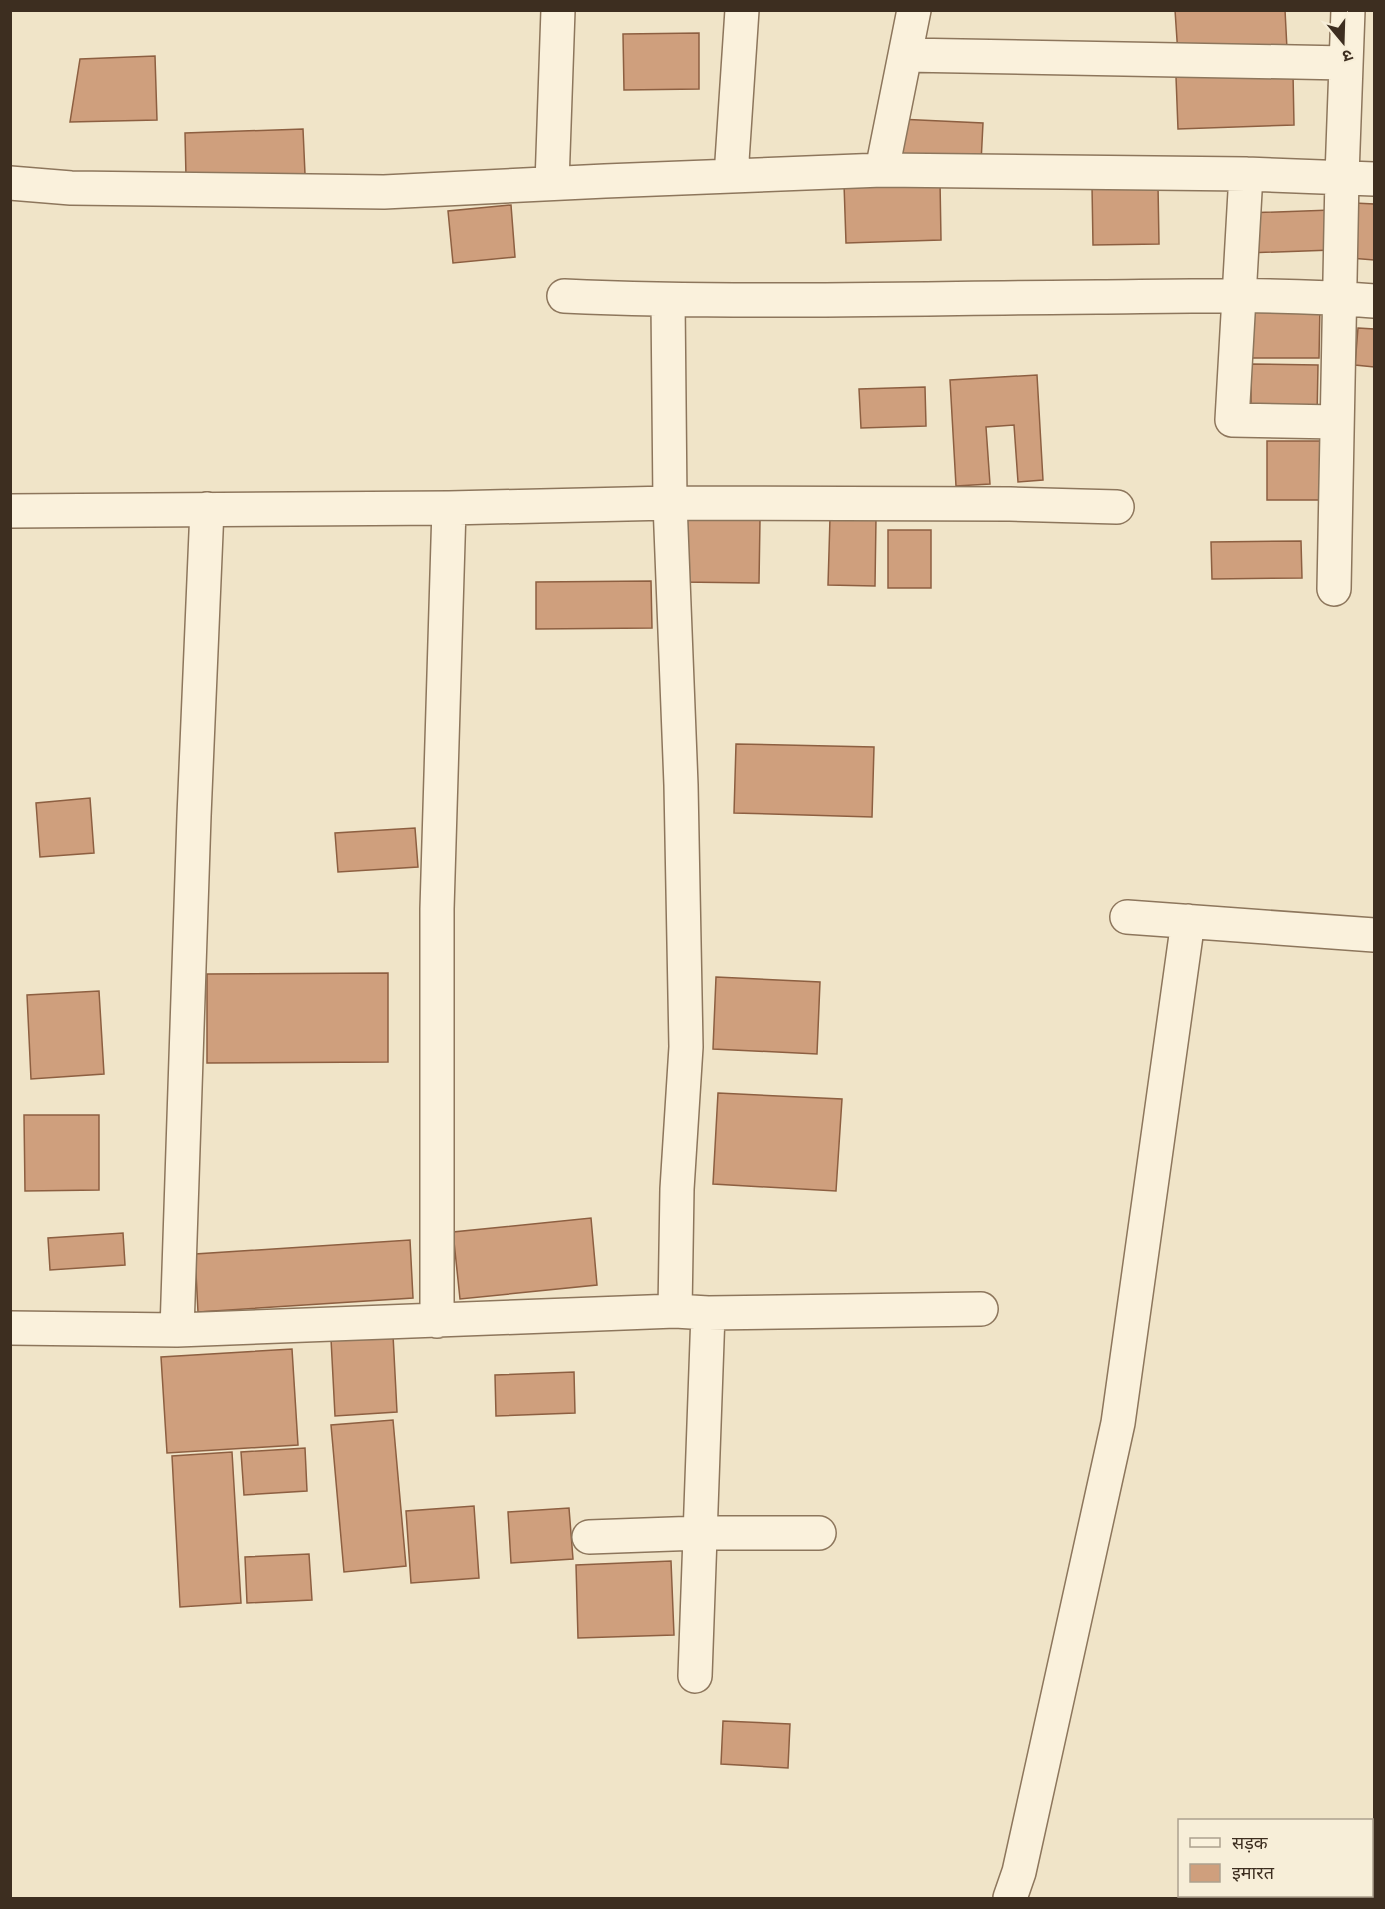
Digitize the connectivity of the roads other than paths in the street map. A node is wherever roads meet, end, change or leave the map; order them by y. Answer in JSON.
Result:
{"nodes":[{"id":1,"x":558,"y":10,"type":"edge"},
{"id":2,"x":742,"y":10,"type":"edge"},
{"id":3,"x":914,"y":10,"type":"edge"},
{"id":4,"x":1348,"y":10,"type":"edge"},
{"id":5,"x":905,"y":55,"type":"junction"},
{"id":6,"x":1346,"y":63,"type":"junction"},
{"id":7,"x":882,"y":170,"type":"junction"},
{"id":8,"x":1246,"y":174,"type":"junction"},
{"id":9,"x":731,"y":176,"type":"junction"},
{"id":10,"x":1342,"y":176,"type":"junction"},
{"id":11,"x":1374,"y":179,"type":"edge"},
{"id":12,"x":10,"y":183,"type":"edge"},
{"id":13,"x":552,"y":183,"type":"junction"},
{"id":14,"x":564,"y":296,"type":"dead end"},
{"id":15,"x":1240,"y":296,"type":"junction"},
{"id":16,"x":1339,"y":298,"type":"junction"},
{"id":17,"x":668,"y":301,"type":"junction"},
{"id":18,"x":1374,"y":301,"type":"edge"},
{"id":19,"x":1336,"y":422,"type":"junction"},
{"id":20,"x":670,"y":503,"type":"junction"},
{"id":21,"x":1117,"y":507,"type":"dead end"},
{"id":22,"x":449,"y":508,"type":"junction"},
{"id":23,"x":207,"y":509,"type":"junction"},
{"id":24,"x":10,"y":511,"type":"edge"},
{"id":25,"x":1334,"y":589,"type":"dead end"},
{"id":26,"x":1127,"y":917,"type":"dead end"},
{"id":27,"x":1188,"y":921,"type":"junction"},
{"id":28,"x":1374,"y":935,"type":"edge"},
{"id":29,"x":981,"y":1310,"type":"dead end"},
{"id":30,"x":675,"y":1311,"type":"junction"},
{"id":31,"x":708,"y":1312,"type":"junction"},
{"id":32,"x":437,"y":1321,"type":"junction"},
{"id":33,"x":10,"y":1328,"type":"edge"},
{"id":34,"x":177,"y":1330,"type":"junction"},
{"id":35,"x":700,"y":1533,"type":"junction"},
{"id":36,"x":819,"y":1533,"type":"dead end"},
{"id":37,"x":589,"y":1537,"type":"dead end"},
{"id":38,"x":695,"y":1676,"type":"dead end"},
{"id":39,"x":1010,"y":1899,"type":"edge"}],
"edges":[{"from":1,"to":13,"type":"street"},
{"from":2,"to":9,"type":"street"},
{"from":3,"to":5,"type":"street"},
{"from":4,"to":6,"type":"street"},
{"from":5,"to":6,"type":"street"},
{"from":5,"to":7,"type":"street"},
{"from":6,"to":10,"type":"street"},
{"from":7,"to":8,"type":"street"},
{"from":7,"to":9,"type":"street"},
{"from":8,"to":10,"type":"street"},
{"from":8,"to":15,"type":"street"},
{"from":9,"to":13,"type":"street"},
{"from":10,"to":11,"type":"street"},
{"from":10,"to":16,"type":"street"},
{"from":12,"to":13,"type":"street"},
{"from":14,"to":17,"type":"street"},
{"from":15,"to":16,"type":"street"},
{"from":15,"to":17,"type":"street"},
{"from":15,"to":19,"type":"street"},
{"from":16,"to":18,"type":"street"},
{"from":16,"to":19,"type":"street"},
{"from":17,"to":20,"type":"street"},
{"from":19,"to":25,"type":"street"},
{"from":20,"to":21,"type":"street"},
{"from":20,"to":22,"type":"street"},
{"from":20,"to":30,"type":"street"},
{"from":22,"to":23,"type":"street"},
{"from":22,"to":32,"type":"street"},
{"from":23,"to":24,"type":"street"},
{"from":23,"to":34,"type":"street"},
{"from":26,"to":27,"type":"street"},
{"from":27,"to":28,"type":"street"},
{"from":27,"to":39,"type":"street"},
{"from":29,"to":31,"type":"street"},
{"from":30,"to":31,"type":"street"},
{"from":30,"to":32,"type":"street"},
{"from":31,"to":35,"type":"street"},
{"from":32,"to":34,"type":"street"},
{"from":33,"to":34,"type":"street"},
{"from":35,"to":36,"type":"street"},
{"from":35,"to":37,"type":"street"},
{"from":35,"to":38,"type":"street"}]}
